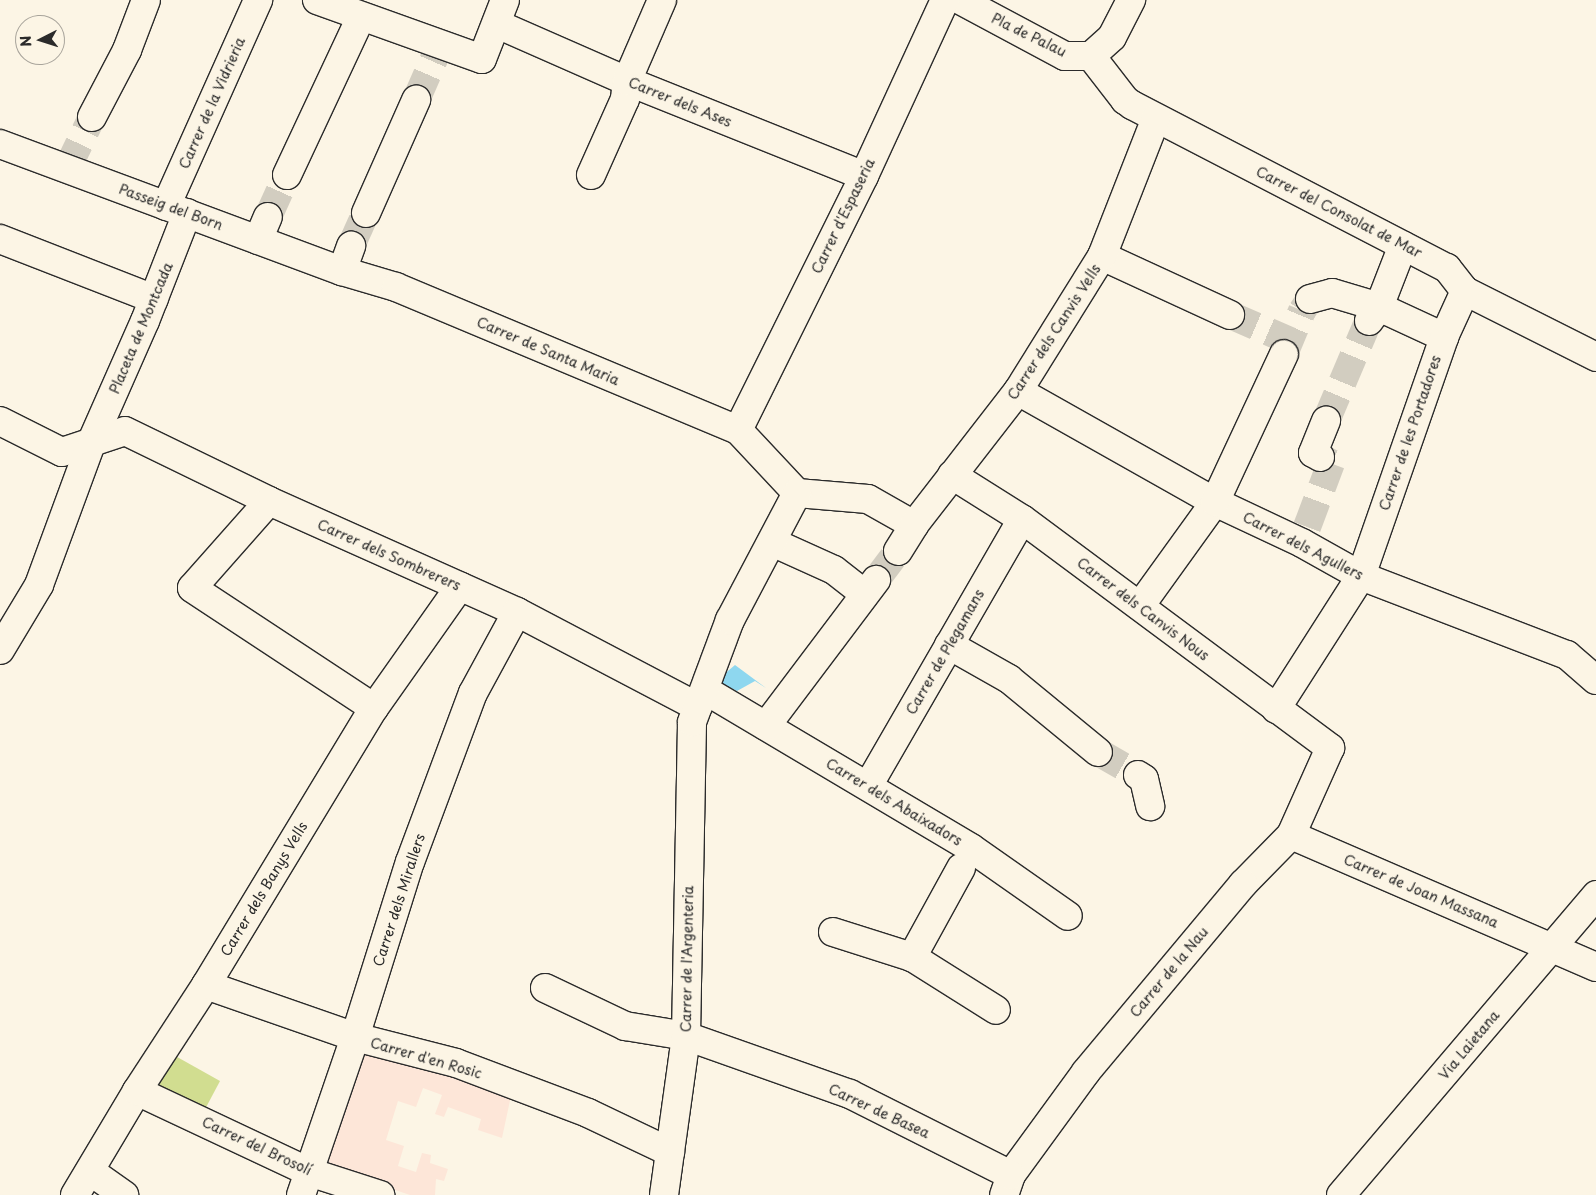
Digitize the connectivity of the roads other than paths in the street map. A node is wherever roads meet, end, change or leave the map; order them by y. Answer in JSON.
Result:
{"nodes":[{"id":1,"x":146,"y":0,"type":"edge"},
{"id":2,"x":258,"y":0,"type":"edge"},
{"id":3,"x":317,"y":0,"type":"edge"},
{"id":4,"x":662,"y":0,"type":"edge"},
{"id":5,"x":945,"y":0,"type":"edge"},
{"id":6,"x":960,"y":0,"type":"edge"},
{"id":7,"x":1131,"y":0,"type":"edge"},
{"id":8,"x":501,"y":12,"type":"edge"},
{"id":9,"x":360,"y":17,"type":"junction"},
{"id":10,"x":1091,"y":56,"type":"junction"},
{"id":11,"x":627,"y":80,"type":"junction"},
{"id":12,"x":416,"y":100,"type":"tunnel mouth"},
{"id":13,"x":92,"y":117,"type":"tunnel mouth"},
{"id":14,"x":1156,"y":118,"type":"junction"},
{"id":15,"x":0,"y":144,"type":"edge"},
{"id":16,"x":287,"y":175,"type":"tunnel mouth"},
{"id":17,"x":591,"y":175,"type":"dead end"},
{"id":18,"x":864,"y":176,"type":"junction"},
{"id":19,"x":177,"y":210,"type":"junction"},
{"id":20,"x":366,"y":213,"type":"tunnel mouth"},
{"id":21,"x":0,"y":239,"type":"edge"},
{"id":22,"x":1403,"y":245,"type":"junction"},
{"id":23,"x":1102,"y":256,"type":"junction"},
{"id":24,"x":346,"y":259,"type":"joint"},
{"id":25,"x":1465,"y":291,"type":"junction"},
{"id":26,"x":154,"y":299,"type":"junction"},
{"id":27,"x":1310,"y":299,"type":"dead end"},
{"id":28,"x":1230,"y":315,"type":"tunnel mouth"},
{"id":29,"x":1374,"y":315,"type":"junction"},
{"id":30,"x":1444,"y":337,"type":"junction"},
{"id":31,"x":1284,"y":354,"type":"tunnel mouth"},
{"id":32,"x":1596,"y":357,"type":"edge"},
{"id":33,"x":1018,"y":391,"type":"junction"},
{"id":34,"x":0,"y":421,"type":"edge"},
{"id":35,"x":1326,"y":421,"type":"tunnel mouth"},
{"id":36,"x":744,"y":436,"type":"junction"},
{"id":37,"x":92,"y":442,"type":"junction"},
{"id":38,"x":1320,"y":457,"type":"tunnel mouth"},
{"id":39,"x":952,"y":476,"type":"junction"},
{"id":40,"x":797,"y":492,"type":"junction"},
{"id":41,"x":269,"y":501,"type":"junction"},
{"id":42,"x":1215,"y":502,"type":"junction"},
{"id":43,"x":1022,"y":519,"type":"junction"},
{"id":44,"x":914,"y":525,"type":"junction"},
{"id":45,"x":772,"y":542,"type":"junction"},
{"id":46,"x":898,"y":551,"type":"tunnel mouth"},
{"id":47,"x":1360,"y":576,"type":"junction"},
{"id":48,"x":460,"y":586,"type":"junction"},
{"id":49,"x":1140,"y":606,"type":"junction"},
{"id":50,"x":516,"y":612,"type":"junction"},
{"id":51,"x":949,"y":645,"type":"junction"},
{"id":52,"x":0,"y":650,"type":"edge"},
{"id":53,"x":1596,"y":680,"type":"edge"},
{"id":54,"x":374,"y":708,"type":"junction"},
{"id":55,"x":702,"y":708,"type":"junction"},
{"id":56,"x":1276,"y":709,"type":"junction"},
{"id":57,"x":766,"y":726,"type":"junction"},
{"id":58,"x":1330,"y":748,"type":"joint"},
{"id":59,"x":1098,"y":752,"type":"tunnel mouth"},
{"id":60,"x":1138,"y":775,"type":"tunnel mouth"},
{"id":61,"x":868,"y":786,"type":"junction"},
{"id":62,"x":1150,"y":806,"type":"dead end"},
{"id":63,"x":1291,"y":835,"type":"junction"},
{"id":64,"x":962,"y":868,"type":"dead end"},
{"id":65,"x":1596,"y":895,"type":"edge"},
{"id":66,"x":1068,"y":916,"type":"dead end"},
{"id":67,"x":833,"y":932,"type":"dead end"},
{"id":68,"x":1551,"y":947,"type":"junction"},
{"id":69,"x":912,"y":957,"type":"junction"},
{"id":70,"x":1596,"y":967,"type":"edge"},
{"id":71,"x":206,"y":985,"type":"junction"},
{"id":72,"x":545,"y":988,"type":"dead end"},
{"id":73,"x":996,"y":1010,"type":"dead end"},
{"id":74,"x":686,"y":1036,"type":"junction"},
{"id":75,"x":355,"y":1038,"type":"junction"},
{"id":76,"x":136,"y":1091,"type":"junction"},
{"id":77,"x":670,"y":1152,"type":"junction"},
{"id":78,"x":90,"y":1171,"type":"junction"},
{"id":79,"x":305,"y":1183,"type":"edge"},
{"id":80,"x":1007,"y":1185,"type":"edge"},
{"id":81,"x":75,"y":1195,"type":"edge"},
{"id":82,"x":124,"y":1195,"type":"edge"},
{"id":83,"x":380,"y":1195,"type":"edge"},
{"id":84,"x":664,"y":1195,"type":"edge"},
{"id":85,"x":1341,"y":1195,"type":"edge"}],
"edges":[{"from":1,"to":13,"type":"street"},
{"from":2,"to":19,"type":"street","name":"Carrer de la Vidrieria"},
{"from":3,"to":9,"type":"street"},
{"from":4,"to":11,"type":"street"},
{"from":5,"to":18,"type":"street","name":"Carrer d'Espaseria"},
{"from":6,"to":10,"type":"street","name":"Pla de Palau"},
{"from":7,"to":10,"type":"street"},
{"from":8,"to":9,"type":"street"},
{"from":8,"to":11,"type":"street","name":"Carrer dels Ases"},
{"from":9,"to":16,"type":"street"},
{"from":10,"to":14,"type":"street","name":"Carrer del Consolat de Mar"},
{"from":11,"to":17,"type":"street"},
{"from":11,"to":18,"type":"street","name":"Carrer dels Ases"},
{"from":12,"to":20,"type":"street"},
{"from":14,"to":22,"type":"street","name":"Carrer del Consolat de Mar"},
{"from":14,"to":23,"type":"street","name":"Carrer dels Canvis Vells"},
{"from":15,"to":19,"type":"street","name":"Passeig del Born"},
{"from":18,"to":36,"type":"street","name":"Carrer d'Espaseria"},
{"from":19,"to":24,"type":"street","name":"Passeig del Born"},
{"from":19,"to":26,"type":"street","name":"Placeta de Montcada"},
{"from":21,"to":26,"type":"street"},
{"from":22,"to":25,"type":"street","name":"Carrer del Consolat de Mar"},
{"from":22,"to":29,"type":"street"},
{"from":23,"to":28,"type":"street"},
{"from":23,"to":33,"type":"street","name":"Carrer dels Canvis Vells"},
{"from":24,"to":36,"type":"street","name":"Carrer de Santa Maria"},
{"from":25,"to":30,"type":"street","name":"Carrer de les Portadores"},
{"from":25,"to":32,"type":"street","name":"Carrer del Consolat de Mar"},
{"from":26,"to":37,"type":"street","name":"Placeta de Montcada"},
{"from":27,"to":29,"type":"street"},
{"from":29,"to":30,"type":"street"},
{"from":30,"to":47,"type":"street","name":"Carrer de les Portadores"},
{"from":31,"to":42,"type":"street"},
{"from":33,"to":39,"type":"street","name":"Carrer dels Canvis Vells"},
{"from":33,"to":42,"type":"street","name":"Carrer dels Agullers"},
{"from":34,"to":37,"type":"street"},
{"from":35,"to":38,"type":"street"},
{"from":36,"to":40,"type":"street"},
{"from":37,"to":41,"type":"street","name":"Carrer dels Sombrerers"},
{"from":37,"to":52,"type":"street","name":"Placeta de Montcada"},
{"from":39,"to":43,"type":"street","name":"Carrer dels Canvis Nous"},
{"from":39,"to":44,"type":"street","name":"Carrer dels Canvis Vells"},
{"from":40,"to":44,"type":"street"},
{"from":40,"to":45,"type":"street","name":"Carrer de l'Argenteria"},
{"from":41,"to":48,"type":"street","name":"Carrer dels Sombrerers"},
{"from":41,"to":54,"type":"street"},
{"from":42,"to":47,"type":"street","name":"Carrer dels Agullers"},
{"from":42,"to":49,"type":"street"},
{"from":43,"to":49,"type":"street","name":"Carrer dels Canvis Nous"},
{"from":43,"to":51,"type":"street","name":"Carrer de Plegamans"},
{"from":44,"to":46,"type":"street","name":"Carrer dels Canvis Vells"},
{"from":45,"to":55,"type":"street","name":"Carrer de l'Argenteria"},
{"from":45,"to":57,"type":"street"},
{"from":47,"to":53,"type":"street","name":"Carrer dels Agullers"},
{"from":47,"to":56,"type":"street","name":"Carrer de les Portadores"},
{"from":48,"to":50,"type":"street","name":"Carrer dels Sombrerers"},
{"from":48,"to":54,"type":"street","name":"Carrer dels Banys Vells"},
{"from":49,"to":56,"type":"street","name":"Carrer dels Canvis Nous"},
{"from":50,"to":55,"type":"street","name":"Carrer dels Sombrerers"},
{"from":50,"to":75,"type":"street","name":"Carrer dels Mirallers"},
{"from":51,"to":59,"type":"street"},
{"from":51,"to":61,"type":"street","name":"Carrer de Plegamans"},
{"from":54,"to":71,"type":"street","name":"Carrer dels Banys Vells"},
{"from":55,"to":57,"type":"street","name":"Carrer dels Abaixadors"},
{"from":55,"to":74,"type":"street","name":"Carrer de l'Argenteria"},
{"from":56,"to":58,"type":"street","name":"Carrer dels Canvis Nous"},
{"from":57,"to":61,"type":"street","name":"Carrer dels Abaixadors"},
{"from":58,"to":63,"type":"street","name":"Carrer de la Nau"},
{"from":60,"to":62,"type":"street"},
{"from":61,"to":66,"type":"street","name":"Carrer dels Abaixadors"},
{"from":63,"to":68,"type":"street","name":"Carrer de Joan Massana"},
{"from":63,"to":80,"type":"street","name":"Carrer de la Nau"},
{"from":64,"to":69,"type":"street"},
{"from":65,"to":68,"type":"street","name":"Via Laietana"},
{"from":67,"to":69,"type":"street"},
{"from":68,"to":70,"type":"street","name":"Carrer de Joan Massana"},
{"from":68,"to":85,"type":"street","name":"Via Laietana"},
{"from":69,"to":73,"type":"street"},
{"from":71,"to":75,"type":"street","name":"Carrer d'en Rosic"},
{"from":71,"to":76,"type":"street","name":"Carrer dels Banys Vells"},
{"from":72,"to":74,"type":"street","name":"Carrer de Basea"},
{"from":74,"to":77,"type":"street","name":"Carrer de l'Argenteria"},
{"from":74,"to":80,"type":"street","name":"Carrer de Basea"},
{"from":75,"to":77,"type":"street","name":"Carrer d'en Rosic"},
{"from":75,"to":79,"type":"street","name":"Carrer dels Mirallers"},
{"from":76,"to":78,"type":"street","name":"Carrer dels Banys Vells"},
{"from":76,"to":79,"type":"street","name":"Carrer del Brosolí"},
{"from":77,"to":84,"type":"street","name":"Carrer de l'Argenteria"},
{"from":78,"to":81,"type":"street","name":"Carrer dels Banys Vells"},
{"from":78,"to":82,"type":"street"},
{"from":79,"to":83,"type":"street","name":"Carrer del Brosolí"}]}
